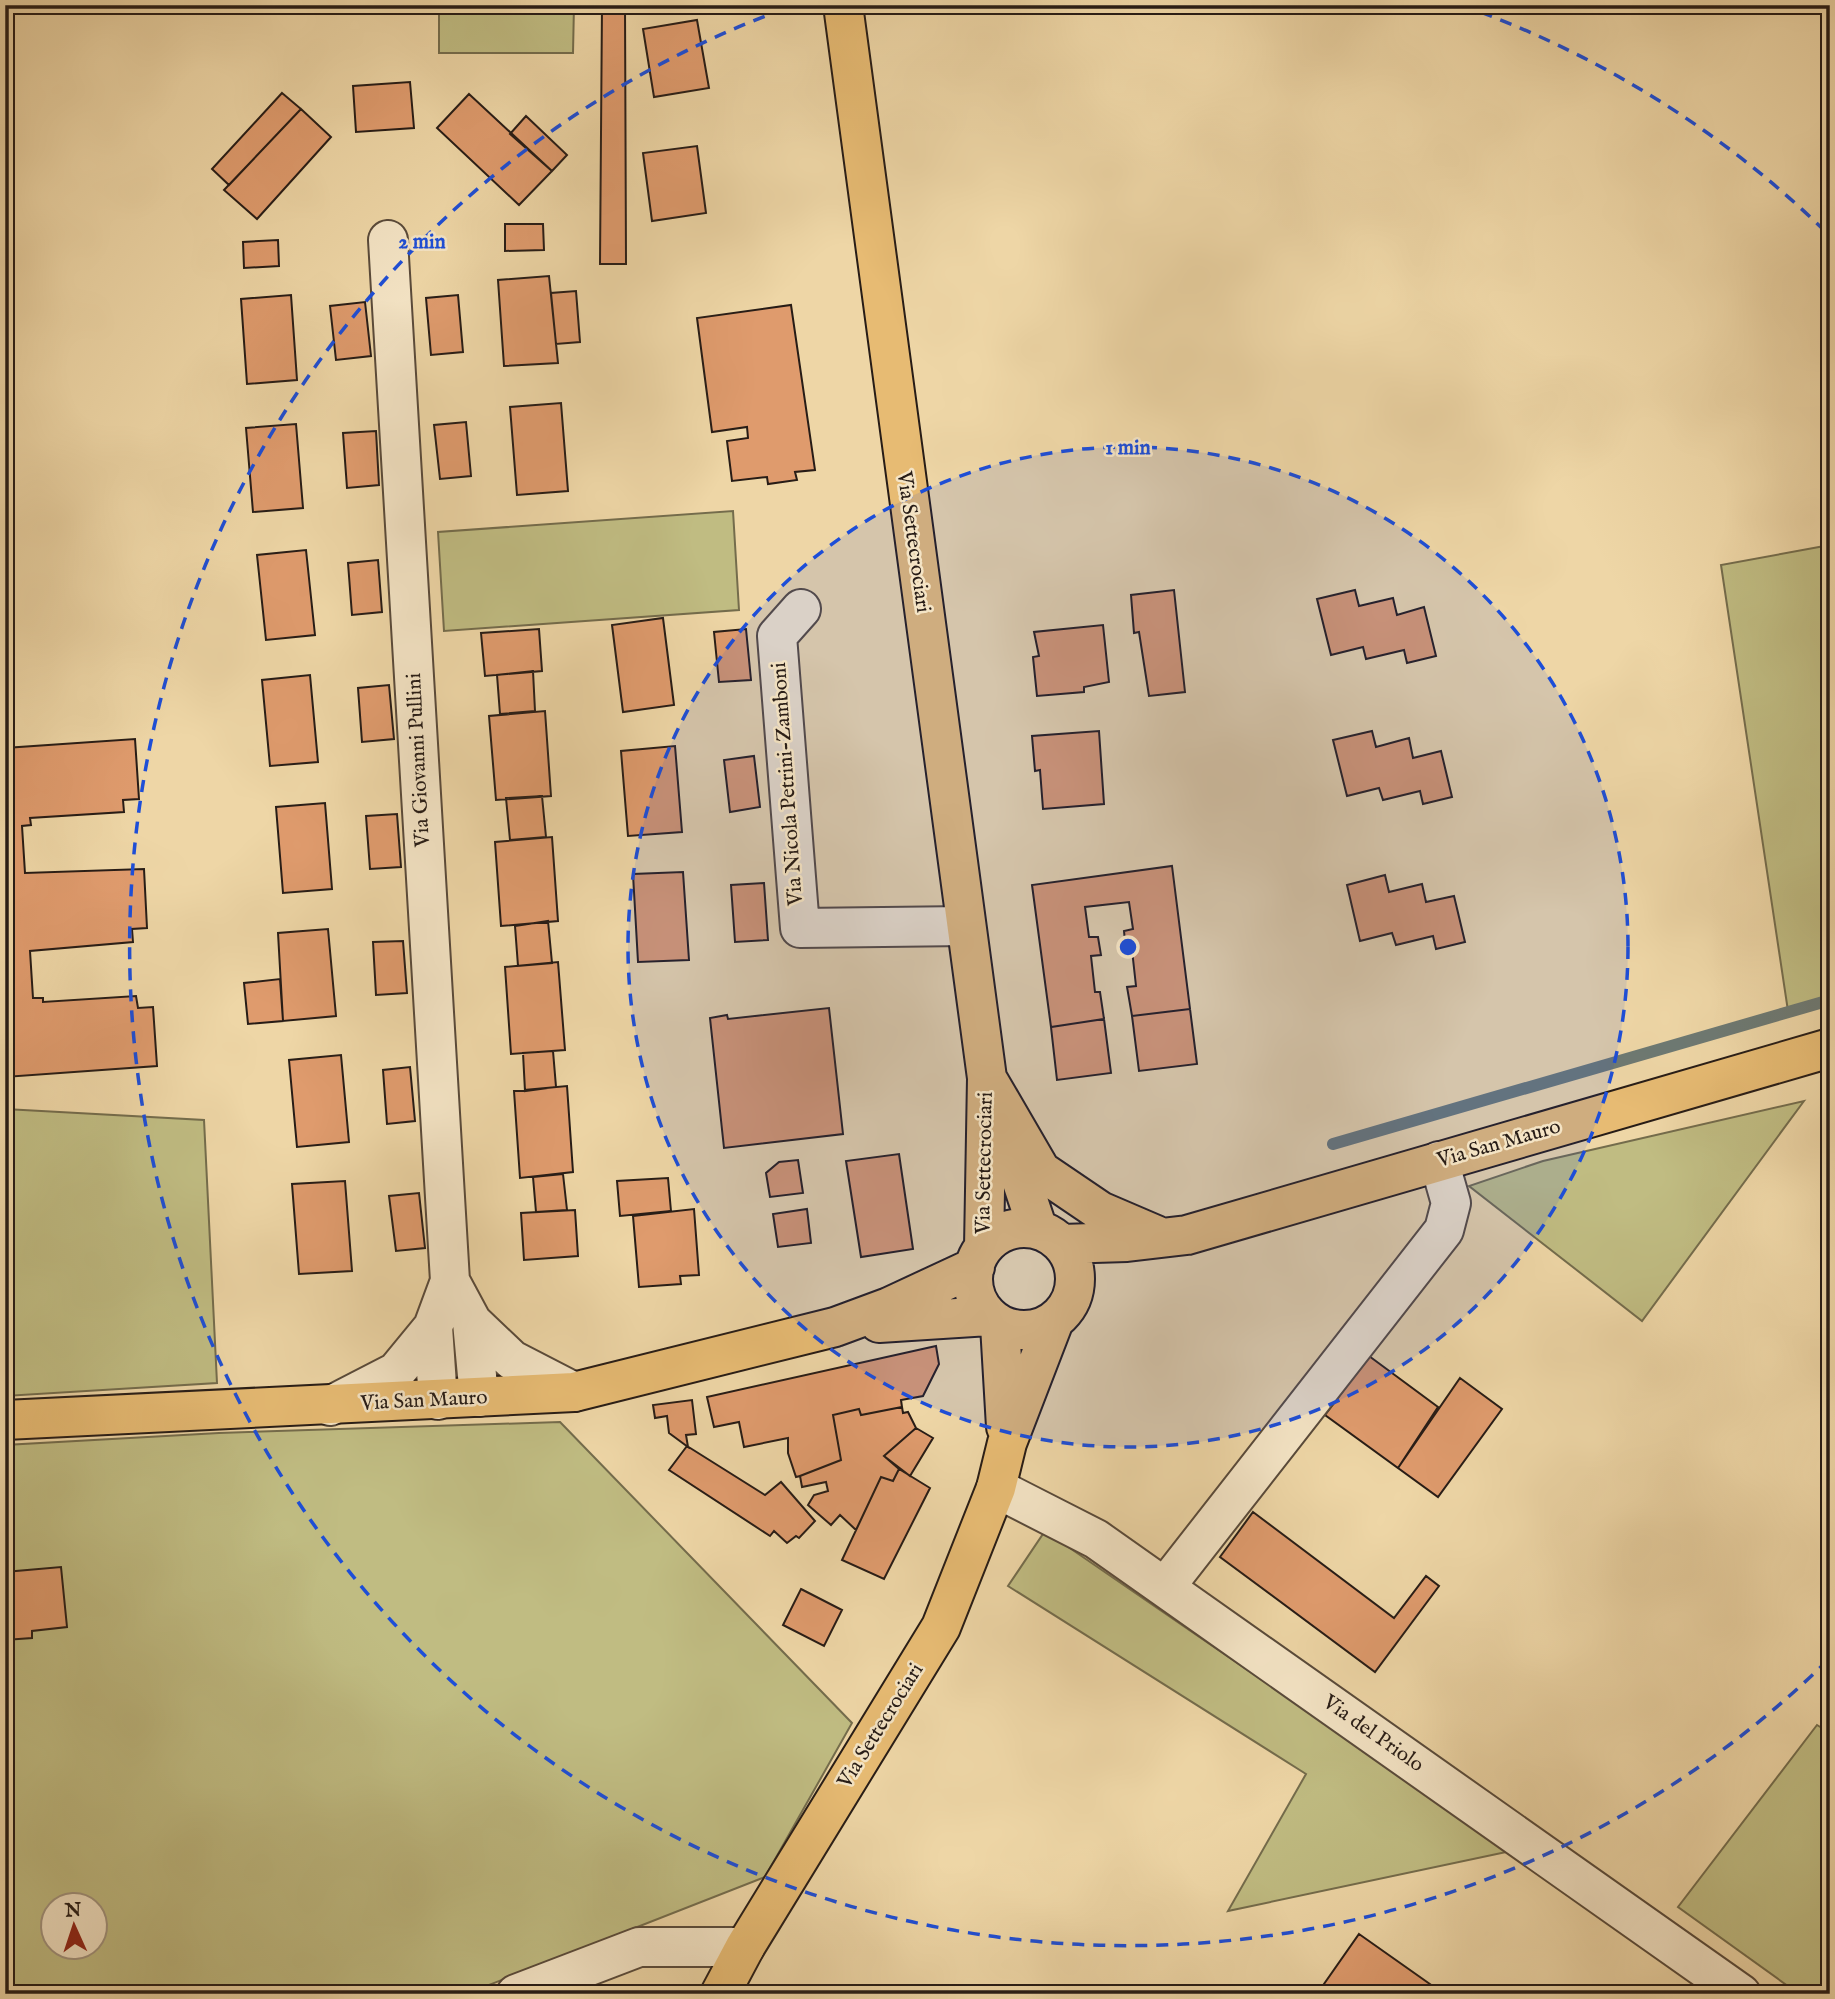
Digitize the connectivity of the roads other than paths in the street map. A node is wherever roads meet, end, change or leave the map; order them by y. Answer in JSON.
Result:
{"nodes":[{"id":1,"x":843,"y":5,"type":"edge"},
{"id":2,"x":388,"y":240,"type":"dead end"},
{"id":3,"x":801,"y":609,"type":"dead end"},
{"id":4,"x":966,"y":926,"type":"junction"},
{"id":5,"x":1830,"y":1048,"type":"edge"},
{"id":6,"x":987,"y":1078,"type":"junction"},
{"id":7,"x":1439,"y":1161,"type":"junction"},
{"id":8,"x":1050,"y":1237,"type":"junction"},
{"id":9,"x":1168,"y":1239,"type":"junction"},
{"id":10,"x":979,"y":1257,"type":"junction"},
{"id":11,"x":450,"y":1281,"type":"junction"},
{"id":12,"x":1076,"y":1283,"type":"junction"},
{"id":13,"x":995,"y":1321,"type":"junction"},
{"id":14,"x":1054,"y":1321,"type":"junction"},
{"id":15,"x":472,"y":1322,"type":"junction"},
{"id":16,"x":835,"y":1326,"type":"junction"},
{"id":17,"x":433,"y":1327,"type":"junction"},
{"id":18,"x":574,"y":1392,"type":"junction"},
{"id":19,"x":479,"y":1397,"type":"junction"},
{"id":20,"x":438,"y":1399,"type":"junction"},
{"id":21,"x":330,"y":1406,"type":"junction"},
{"id":22,"x":5,"y":1420,"type":"edge"},
{"id":23,"x":1007,"y":1443,"type":"junction"},
{"id":24,"x":996,"y":1488,"type":"junction"},
{"id":25,"x":1165,"y":1587,"type":"junction"},
{"id":26,"x":745,"y":1947,"type":"junction"},
{"id":27,"x":516,"y":1994,"type":"edge"},
{"id":28,"x":720,"y":1994,"type":"edge"},
{"id":29,"x":1741,"y":1994,"type":"edge"}],
"edges":[{"from":1,"to":4,"type":"main road","name":"Via Settecrociari"},
{"from":2,"to":11,"type":"street","name":"Via Giovanni Pullini"},
{"from":3,"to":4,"type":"street","name":"Via Nicola Petrini-Zamboni"},
{"from":4,"to":6,"type":"main road","name":"Via Settecrociari"},
{"from":5,"to":7,"type":"main road","name":"Via San Mauro"},
{"from":6,"to":8,"type":"main road","name":"Via Settecrociari"},
{"from":6,"to":9,"type":"main road"},
{"from":6,"to":10,"type":"main road","name":"Via Settecrociari"},
{"from":7,"to":9,"type":"main road","name":"Via San Mauro"},
{"from":7,"to":25,"type":"street"},
{"from":8,"to":9,"type":"main road","name":"Via San Mauro"},
{"from":8,"to":10,"type":"main road"},
{"from":8,"to":12,"type":"main road"},
{"from":9,"to":12,"type":"main road","name":"Via San Mauro"},
{"from":10,"to":13,"type":"main road"},
{"from":10,"to":16,"type":"main road","name":"Via San Mauro"},
{"from":11,"to":15,"type":"street","name":"Via Giovanni Pullini"},
{"from":11,"to":17,"type":"street","name":"Via Giovanni Pullini"},
{"from":12,"to":14,"type":"main road"},
{"from":13,"to":14,"type":"main road"},
{"from":13,"to":16,"type":"main road","name":"Via San Mauro"},
{"from":13,"to":23,"type":"main road","name":"Via Settecrociari"},
{"from":14,"to":23,"type":"main road","name":"Via Settecrociari"},
{"from":15,"to":18,"type":"street","name":"Via Giovanni Pullini"},
{"from":15,"to":19,"type":"street","name":"Via Giovanni Pullini"},
{"from":16,"to":18,"type":"main road","name":"Via San Mauro"},
{"from":17,"to":20,"type":"street","name":"Via Giovanni Pullini"},
{"from":17,"to":21,"type":"street","name":"Via Giovanni Pullini"},
{"from":18,"to":19,"type":"main road","name":"Via San Mauro"},
{"from":19,"to":20,"type":"main road","name":"Via San Mauro"},
{"from":20,"to":21,"type":"main road","name":"Via San Mauro"},
{"from":21,"to":22,"type":"main road","name":"Via San Mauro"},
{"from":23,"to":24,"type":"main road","name":"Via Settecrociari"},
{"from":24,"to":25,"type":"street","name":"Via del Priolo"},
{"from":24,"to":26,"type":"main road","name":"Via Settecrociari"},
{"from":25,"to":29,"type":"street","name":"Via del Priolo"},
{"from":26,"to":27,"type":"street"},
{"from":26,"to":28,"type":"main road","name":"Via Settecrociari"}]}
